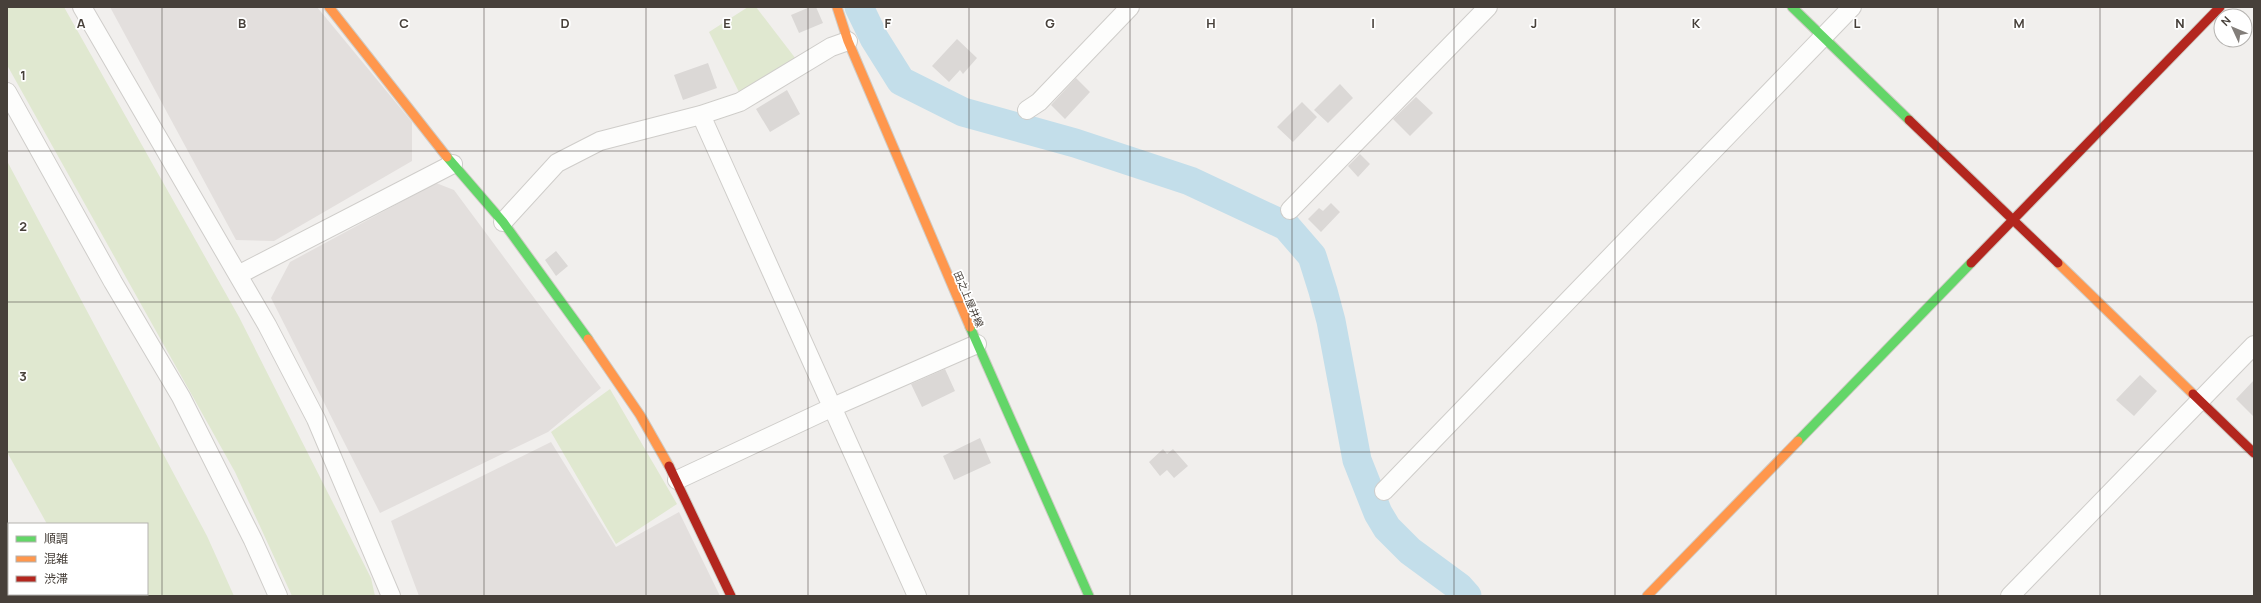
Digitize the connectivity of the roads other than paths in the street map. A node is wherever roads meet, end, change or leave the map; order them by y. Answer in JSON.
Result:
{"nodes":[{"id":1,"x":82,"y":7,"type":"edge"},
{"id":2,"x":332,"y":7,"type":"edge"},
{"id":3,"x":837,"y":7,"type":"edge"},
{"id":4,"x":1130,"y":7,"type":"edge"},
{"id":5,"x":1488,"y":7,"type":"edge"},
{"id":6,"x":1792,"y":7,"type":"edge"},
{"id":7,"x":1852,"y":7,"type":"edge"},
{"id":8,"x":2220,"y":7,"type":"edge"},
{"id":9,"x":1823,"y":37,"type":"junction"},
{"id":10,"x":848,"y":41,"type":"junction"},
{"id":11,"x":7,"y":92,"type":"edge"},
{"id":12,"x":1027,"y":110,"type":"dead end"},
{"id":13,"x":701,"y":115,"type":"junction"},
{"id":14,"x":453,"y":164,"type":"junction"},
{"id":15,"x":1290,"y":210,"type":"dead end"},
{"id":16,"x":2012,"y":219,"type":"junction"},
{"id":17,"x":503,"y":222,"type":"junction"},
{"id":18,"x":238,"y":275,"type":"junction"},
{"id":19,"x":977,"y":344,"type":"junction"},
{"id":20,"x":2254,"y":345,"type":"edge"},
{"id":21,"x":2200,"y":400,"type":"junction"},
{"id":22,"x":833,"y":407,"type":"junction"},
{"id":23,"x":2254,"y":453,"type":"edge"},
{"id":24,"x":677,"y":480,"type":"junction"},
{"id":25,"x":1384,"y":491,"type":"dead end"},
{"id":26,"x":278,"y":596,"type":"edge"},
{"id":27,"x":391,"y":596,"type":"edge"},
{"id":28,"x":730,"y":596,"type":"edge"},
{"id":29,"x":917,"y":596,"type":"edge"},
{"id":30,"x":1089,"y":596,"type":"edge"},
{"id":31,"x":1647,"y":596,"type":"edge"},
{"id":32,"x":2010,"y":596,"type":"edge"}],
"edges":[{"from":1,"to":18,"type":"street"},
{"from":2,"to":14,"type":"street"},
{"from":3,"to":10,"type":"street","name":"田之上屋井線"},
{"from":4,"to":12,"type":"street"},
{"from":5,"to":15,"type":"street"},
{"from":6,"to":9,"type":"street"},
{"from":7,"to":9,"type":"street"},
{"from":8,"to":16,"type":"street"},
{"from":9,"to":16,"type":"street"},
{"from":9,"to":25,"type":"street"},
{"from":10,"to":13,"type":"street"},
{"from":10,"to":19,"type":"street","name":"田之上屋井線"},
{"from":11,"to":26,"type":"street"},
{"from":13,"to":17,"type":"street"},
{"from":13,"to":22,"type":"street"},
{"from":14,"to":17,"type":"street"},
{"from":14,"to":18,"type":"street"},
{"from":16,"to":21,"type":"street"},
{"from":16,"to":31,"type":"street"},
{"from":17,"to":24,"type":"street"},
{"from":18,"to":27,"type":"street"},
{"from":19,"to":22,"type":"street"},
{"from":19,"to":30,"type":"street","name":"田之上屋井線"},
{"from":20,"to":21,"type":"street"},
{"from":21,"to":23,"type":"street"},
{"from":21,"to":32,"type":"street"},
{"from":22,"to":24,"type":"street"},
{"from":22,"to":29,"type":"street"},
{"from":24,"to":28,"type":"street"}]}
